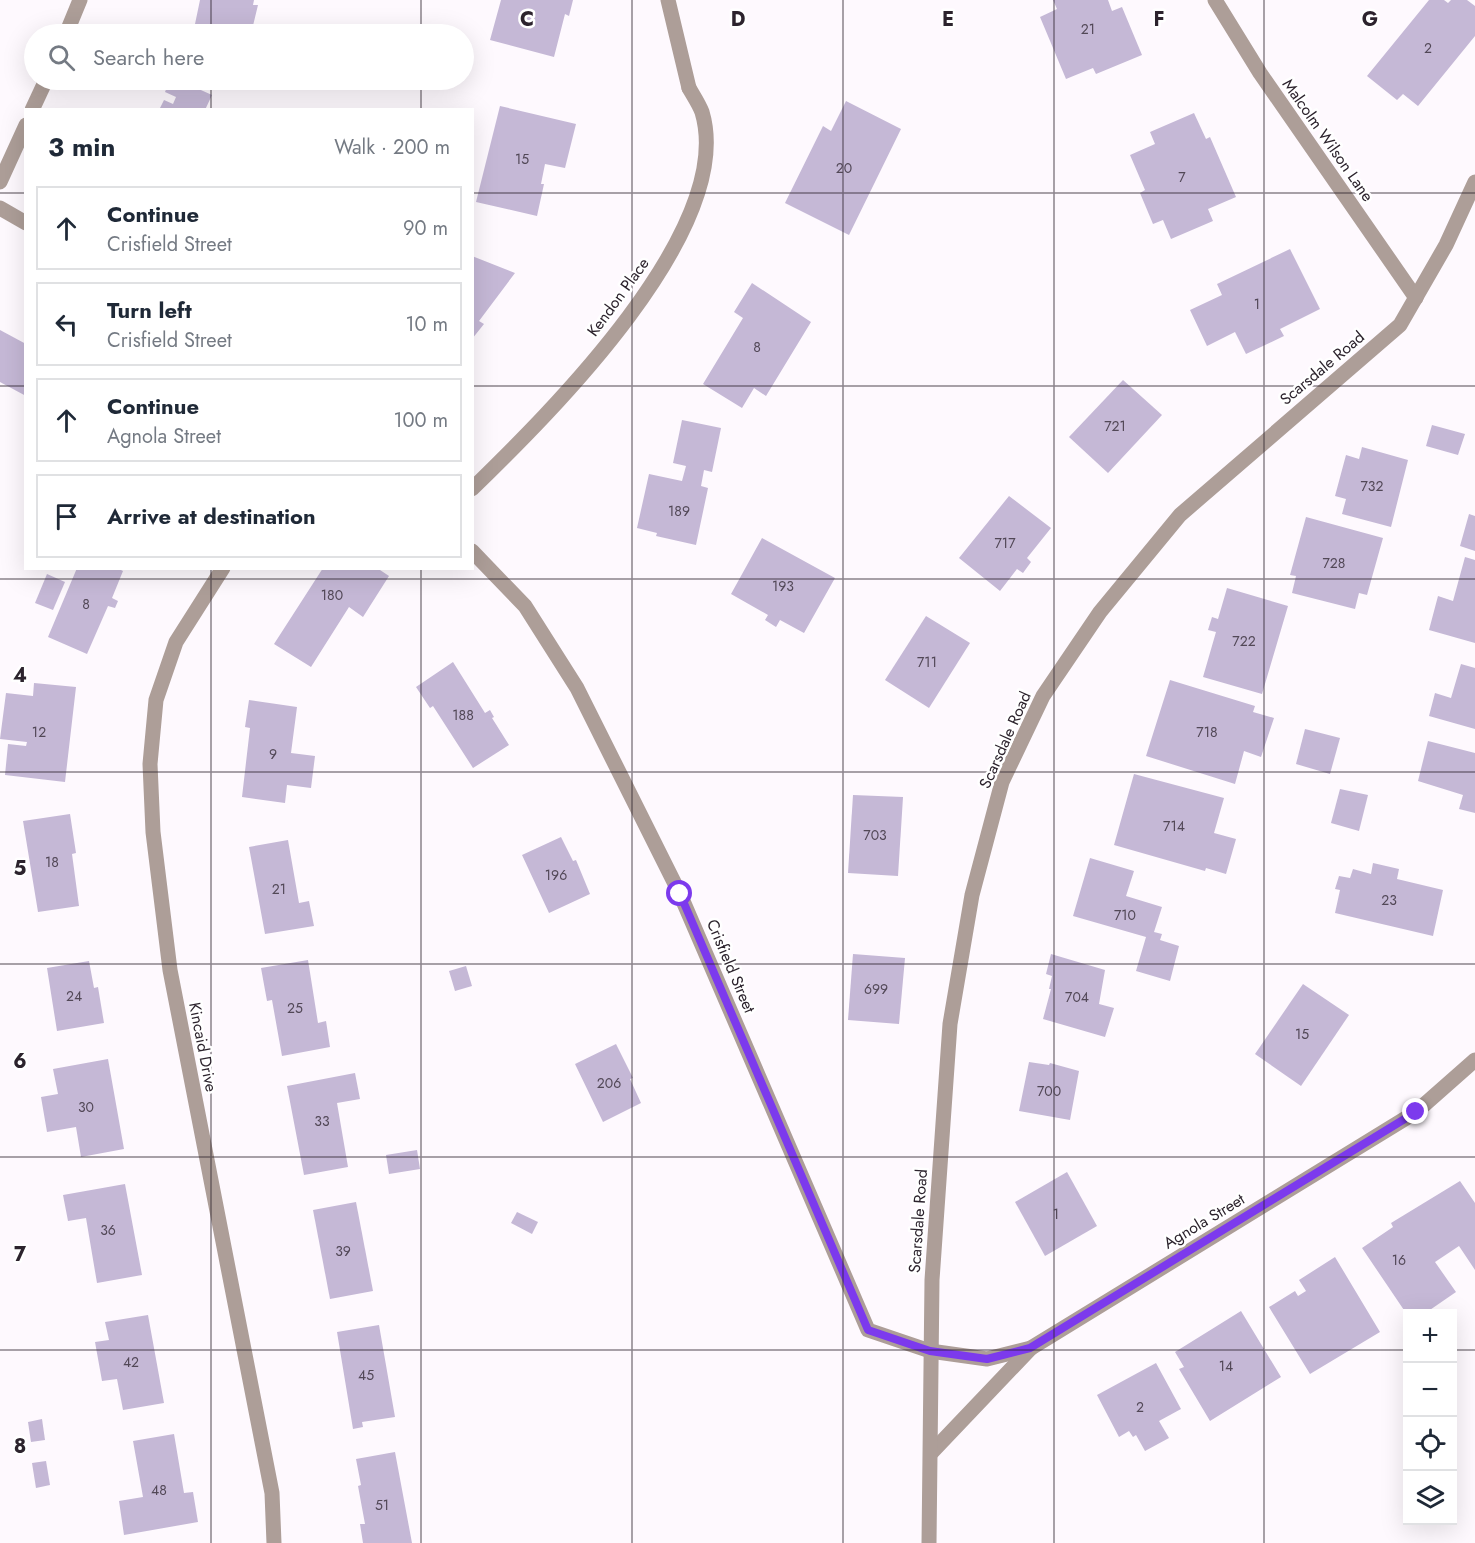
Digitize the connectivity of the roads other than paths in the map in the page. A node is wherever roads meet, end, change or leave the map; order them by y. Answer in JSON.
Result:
{"nodes":[{"id":1,"x":80,"y":0,"type":"edge"},
{"id":2,"x":668,"y":0,"type":"edge"},
{"id":3,"x":1215,"y":0,"type":"edge"},
{"id":4,"x":70,"y":24,"type":"edge"},
{"id":5,"x":41,"y":90,"type":"edge"},
{"id":6,"x":33,"y":108,"type":"edge"},
{"id":7,"x":24,"y":128,"type":"edge"},
{"id":8,"x":0,"y":182,"type":"edge"},
{"id":9,"x":1475,"y":182,"type":"edge"},
{"id":10,"x":0,"y":208,"type":"edge"},
{"id":11,"x":24,"y":222,"type":"edge"},
{"id":12,"x":1416,"y":298,"type":"junction"},
{"id":13,"x":474,"y":487,"type":"edge"},
{"id":14,"x":474,"y":552,"type":"edge"},
{"id":15,"x":222,"y":570,"type":"edge"},
{"id":16,"x":1475,"y":1060,"type":"edge"},
{"id":17,"x":1030,"y":1348,"type":"junction"},
{"id":18,"x":930,"y":1351,"type":"junction"},
{"id":19,"x":932,"y":1452,"type":"junction"},
{"id":20,"x":274,"y":1543,"type":"edge"},
{"id":21,"x":929,"y":1543,"type":"edge"}],
"edges":[{"from":1,"to":4,"type":"street"},
{"from":2,"to":13,"type":"street","name":"Kendon Place"},
{"from":3,"to":12,"type":"street","name":"Malcolm Wilson Lane"},
{"from":5,"to":6,"type":"street"},
{"from":7,"to":8,"type":"street"},
{"from":9,"to":12,"type":"street","name":"Scarsdale Road"},
{"from":10,"to":11,"type":"street"},
{"from":12,"to":18,"type":"street","name":"Scarsdale Road"},
{"from":14,"to":18,"type":"street","name":"Crisfield Street"},
{"from":15,"to":20,"type":"street","name":"Kincaid Drive"},
{"from":16,"to":17,"type":"street","name":"Agnola Street"},
{"from":17,"to":18,"type":"street","name":"Agnola Street"},
{"from":17,"to":19,"type":"street"},
{"from":18,"to":19,"type":"street","name":"Scarsdale Road"},
{"from":19,"to":21,"type":"street","name":"Scarsdale Road"}]}
